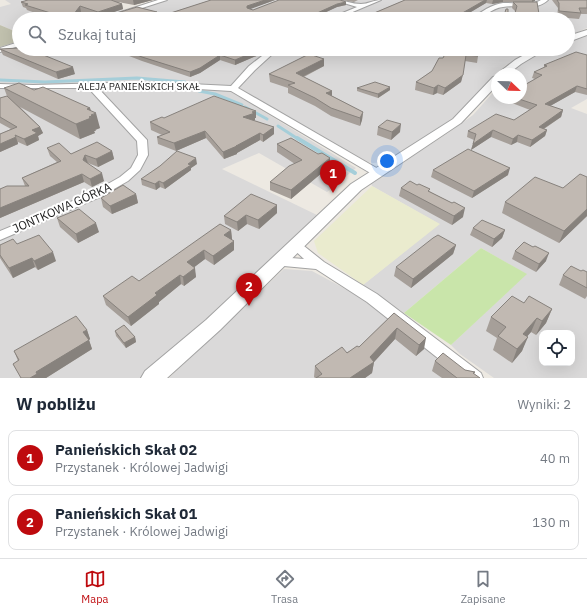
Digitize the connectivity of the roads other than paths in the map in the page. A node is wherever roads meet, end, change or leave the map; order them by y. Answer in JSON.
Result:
{"nodes":[{"id":1,"x":164,"y":0,"type":"edge"},
{"id":2,"x":337,"y":0,"type":"edge"},
{"id":3,"x":378,"y":0,"type":"edge"},
{"id":4,"x":545,"y":0,"type":"edge"},
{"id":5,"x":119,"y":5,"type":"edge"},
{"id":6,"x":361,"y":6,"type":"junction"},
{"id":7,"x":134,"y":9,"type":"junction"},
{"id":8,"x":124,"y":12,"type":"edge"},
{"id":9,"x":347,"y":12,"type":"edge"},
{"id":10,"x":487,"y":12,"type":"edge"},
{"id":11,"x":587,"y":32,"type":"edge"},
{"id":12,"x":575,"y":36,"type":"edge"},
{"id":13,"x":12,"y":46,"type":"edge"},
{"id":14,"x":0,"y":50,"type":"edge"},
{"id":15,"x":267,"y":56,"type":"edge"},
{"id":16,"x":529,"y":56,"type":"edge"},
{"id":17,"x":510,"y":68,"type":"edge"},
{"id":18,"x":0,"y":86,"type":"edge"},
{"id":19,"x":94,"y":86,"type":"junction"},
{"id":20,"x":491,"y":86,"type":"edge"},
{"id":21,"x":233,"y":89,"type":"junction"},
{"id":22,"x":376,"y":172,"type":"junction"},
{"id":23,"x":0,"y":236,"type":"edge"},
{"id":24,"x":295,"y":245,"type":"junction"},
{"id":25,"x":278,"y":262,"type":"junction"},
{"id":26,"x":319,"y":265,"type":"junction"},
{"id":27,"x":152,"y":378,"type":"edge"},
{"id":28,"x":475,"y":378,"type":"edge"}],
"edges":[{"from":1,"to":7,"type":"street"},
{"from":2,"to":6,"type":"street"},
{"from":3,"to":6,"type":"street"},
{"from":4,"to":10,"type":"street"},
{"from":5,"to":7,"type":"street"},
{"from":6,"to":9,"type":"street"},
{"from":7,"to":8,"type":"street"},
{"from":11,"to":12,"type":"street"},
{"from":13,"to":14,"type":"street"},
{"from":15,"to":21,"type":"street"},
{"from":16,"to":17,"type":"street"},
{"from":18,"to":19,"type":"street","name":"ALEJA PANIEŃSKICH SKAŁ"},
{"from":19,"to":21,"type":"street","name":"ALEJA PANIEŃSKICH SKAŁ"},
{"from":19,"to":23,"type":"street","name":"JONTKOWA GÓRKA"},
{"from":20,"to":22,"type":"street"},
{"from":21,"to":22,"type":"street","name":"ALEJA PANIEŃSKICH SKAŁ"},
{"from":22,"to":24,"type":"street"},
{"from":24,"to":25,"type":"street"},
{"from":24,"to":26,"type":"street"},
{"from":25,"to":26,"type":"street"},
{"from":25,"to":27,"type":"street"},
{"from":26,"to":28,"type":"street"}]}
